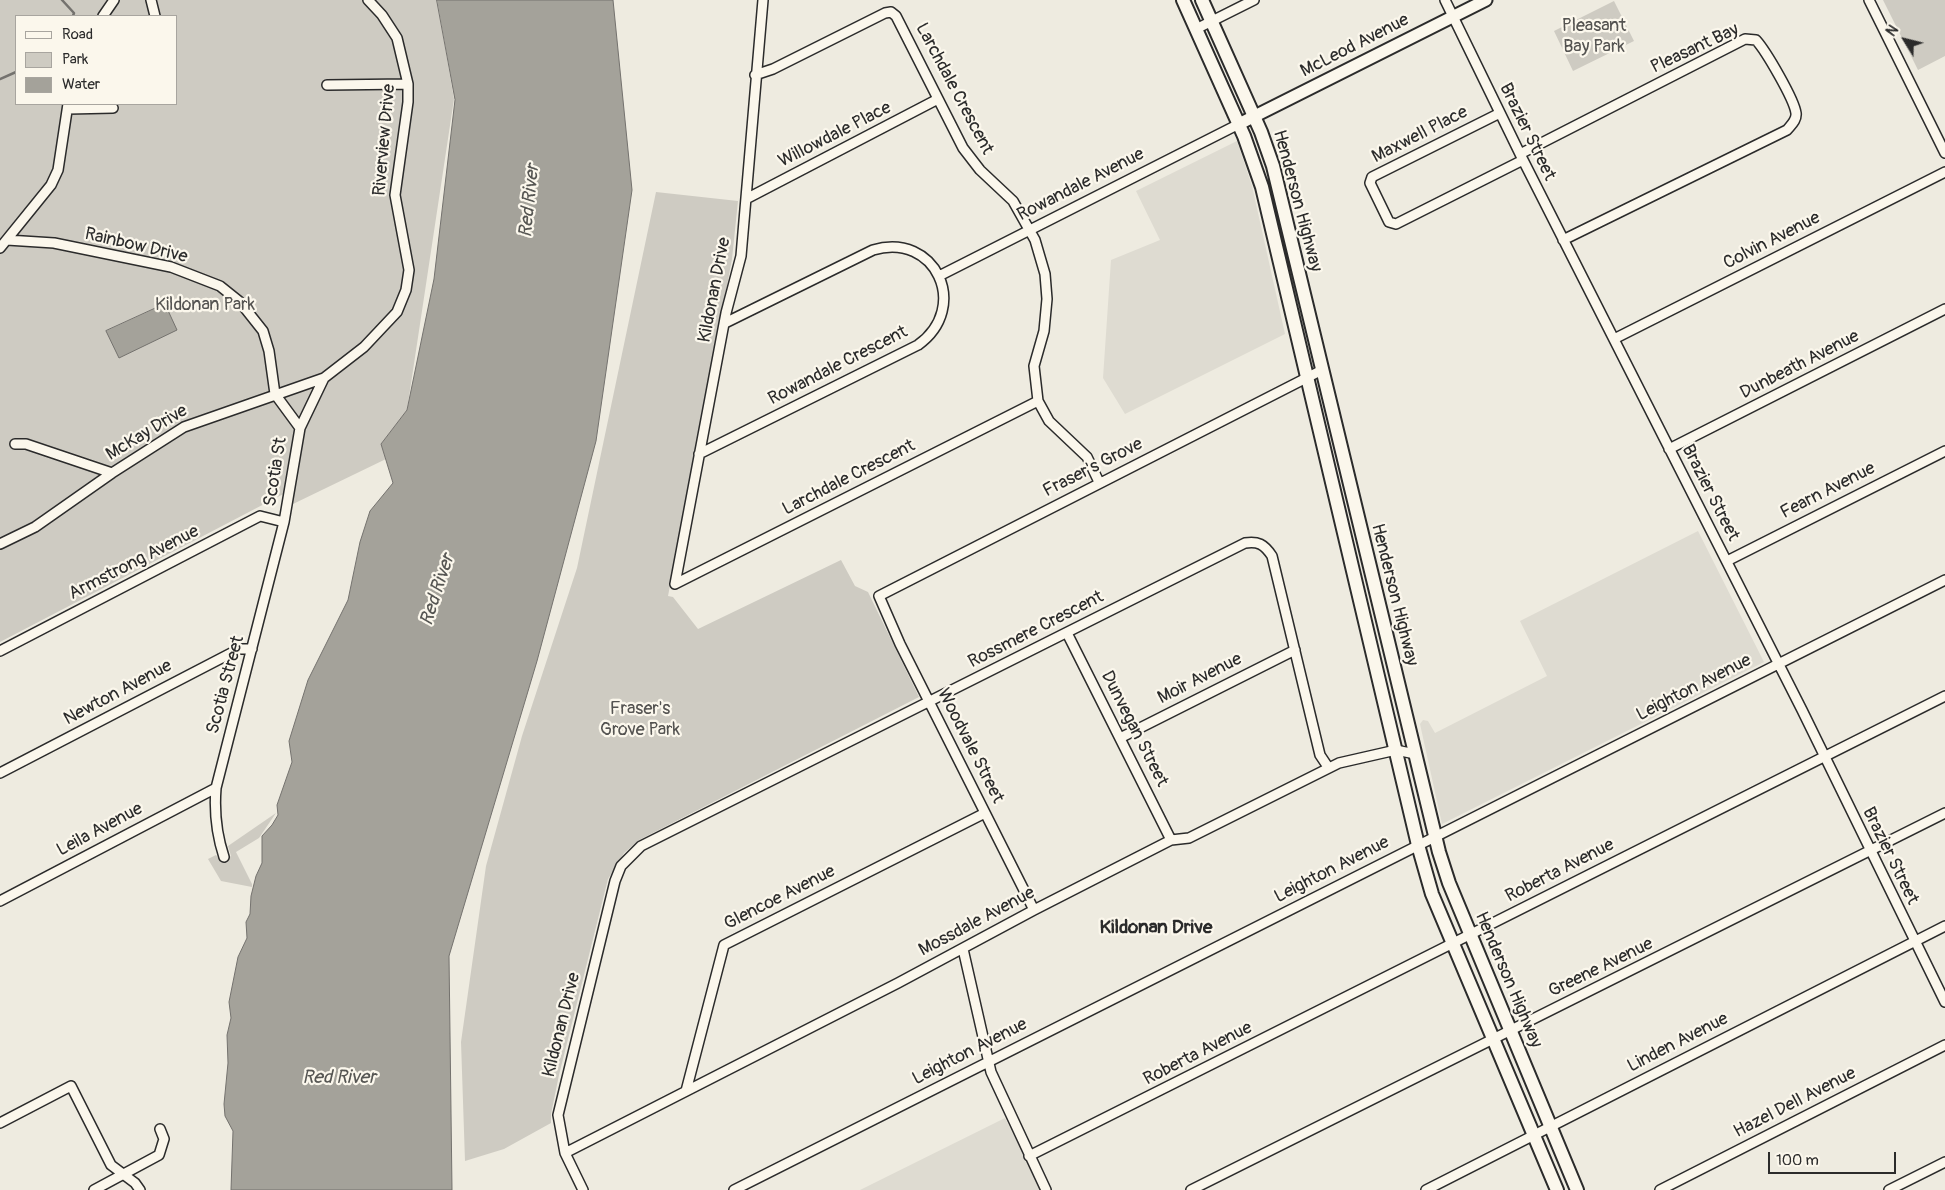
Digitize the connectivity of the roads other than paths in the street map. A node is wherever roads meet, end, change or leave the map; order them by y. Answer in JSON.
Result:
{"nodes":[{"id":1,"x":114,"y":0,"type":"edge"},
{"id":2,"x":151,"y":0,"type":"edge"},
{"id":3,"x":368,"y":0,"type":"edge"},
{"id":4,"x":763,"y":0,"type":"edge"},
{"id":5,"x":1183,"y":0,"type":"edge"},
{"id":6,"x":1202,"y":0,"type":"edge"},
{"id":7,"x":1254,"y":0,"type":"edge"},
{"id":8,"x":1445,"y":0,"type":"edge"},
{"id":9,"x":1486,"y":0,"type":"edge"},
{"id":10,"x":1869,"y":0,"type":"edge"},
{"id":11,"x":104,"y":15,"type":"edge"},
{"id":12,"x":155,"y":15,"type":"edge"},
{"id":13,"x":1453,"y":17,"type":"junction"},
{"id":14,"x":1212,"y":22,"type":"junction"},
{"id":15,"x":1196,"y":29,"type":"junction"},
{"id":16,"x":755,"y":75,"type":"junction"},
{"id":17,"x":408,"y":84,"type":"junction"},
{"id":18,"x":327,"y":85,"type":"dead end"},
{"id":19,"x":938,"y":99,"type":"junction"},
{"id":20,"x":68,"y":106,"type":"edge"},
{"id":21,"x":114,"y":108,"type":"dead end"},
{"id":22,"x":1500,"y":113,"type":"junction"},
{"id":23,"x":1254,"y":116,"type":"junction"},
{"id":24,"x":1239,"y":124,"type":"junction"},
{"id":25,"x":1945,"y":153,"type":"edge"},
{"id":26,"x":1521,"y":157,"type":"junction"},
{"id":27,"x":1945,"y":172,"type":"edge"},
{"id":28,"x":746,"y":199,"type":"junction"},
{"id":29,"x":1030,"y":229,"type":"junction"},
{"id":30,"x":1273,"y":235,"type":"junction"},
{"id":31,"x":7,"y":240,"type":"junction"},
{"id":32,"x":1292,"y":240,"type":"junction"},
{"id":33,"x":1563,"y":240,"type":"junction"},
{"id":34,"x":0,"y":248,"type":"edge"},
{"id":35,"x":939,"y":276,"type":"junction"},
{"id":36,"x":1945,"y":310,"type":"edge"},
{"id":37,"x":725,"y":323,"type":"junction"},
{"id":38,"x":1614,"y":339,"type":"junction"},
{"id":39,"x":1322,"y":370,"type":"junction"},
{"id":40,"x":324,"y":378,"type":"junction"},
{"id":41,"x":1306,"y":379,"type":"junction"},
{"id":42,"x":275,"y":394,"type":"junction"},
{"id":43,"x":1038,"y":401,"type":"junction"},
{"id":44,"x":300,"y":428,"type":"junction"},
{"id":45,"x":15,"y":444,"type":"dead end"},
{"id":46,"x":1669,"y":449,"type":"junction"},
{"id":47,"x":1945,"y":451,"type":"edge"},
{"id":48,"x":699,"y":454,"type":"junction"},
{"id":49,"x":112,"y":473,"type":"junction"},
{"id":50,"x":1099,"y":482,"type":"junction"},
{"id":51,"x":284,"y":522,"type":"junction"},
{"id":52,"x":0,"y":544,"type":"edge"},
{"id":53,"x":1368,"y":558,"type":"junction"},
{"id":54,"x":1727,"y":561,"type":"junction"},
{"id":55,"x":1351,"y":563,"type":"junction"},
{"id":56,"x":1945,"y":580,"type":"edge"},
{"id":57,"x":674,"y":584,"type":"joint"},
{"id":58,"x":879,"y":596,"type":"joint"},
{"id":59,"x":1067,"y":633,"type":"junction"},
{"id":60,"x":252,"y":649,"type":"junction"},
{"id":61,"x":1295,"y":650,"type":"junction"},
{"id":62,"x":0,"y":651,"type":"edge"},
{"id":63,"x":1392,"y":660,"type":"junction"},
{"id":64,"x":1375,"y":664,"type":"junction"},
{"id":65,"x":1778,"y":664,"type":"junction"},
{"id":66,"x":1945,"y":696,"type":"edge"},
{"id":67,"x":929,"y":701,"type":"junction"},
{"id":68,"x":1120,"y":738,"type":"junction"},
{"id":69,"x":1396,"y":750,"type":"junction"},
{"id":70,"x":1415,"y":754,"type":"junction"},
{"id":71,"x":1823,"y":757,"type":"junction"},
{"id":72,"x":1328,"y":767,"type":"junction"},
{"id":73,"x":0,"y":773,"type":"edge"},
{"id":74,"x":216,"y":788,"type":"junction"},
{"id":75,"x":985,"y":813,"type":"junction"},
{"id":76,"x":1945,"y":813,"type":"edge"},
{"id":77,"x":1435,"y":837,"type":"junction"},
{"id":78,"x":1171,"y":840,"type":"junction"},
{"id":79,"x":1418,"y":845,"type":"junction"},
{"id":80,"x":1870,"y":851,"type":"junction"},
{"id":81,"x":224,"y":857,"type":"dead end"},
{"id":82,"x":621,"y":866,"type":"joint"},
{"id":83,"x":0,"y":901,"type":"edge"},
{"id":84,"x":1034,"y":910,"type":"junction"},
{"id":85,"x":1945,"y":926,"type":"edge"},
{"id":86,"x":1471,"y":936,"type":"junction"},
{"id":87,"x":1914,"y":942,"type":"junction"},
{"id":88,"x":1454,"y":944,"type":"junction"},
{"id":89,"x":963,"y":949,"type":"junction"},
{"id":90,"x":1945,"y":1002,"type":"edge"},
{"id":91,"x":1510,"y":1030,"type":"junction"},
{"id":92,"x":1494,"y":1039,"type":"junction"},
{"id":93,"x":1945,"y":1045,"type":"edge"},
{"id":94,"x":988,"y":1061,"type":"junction"},
{"id":95,"x":686,"y":1091,"type":"junction"},
{"id":96,"x":0,"y":1123,"type":"edge"},
{"id":97,"x":1550,"y":1127,"type":"junction"},
{"id":98,"x":160,"y":1129,"type":"dead end"},
{"id":99,"x":1534,"y":1135,"type":"junction"},
{"id":100,"x":565,"y":1153,"type":"junction"},
{"id":101,"x":1028,"y":1156,"type":"junction"},
{"id":102,"x":1945,"y":1162,"type":"edge"},
{"id":103,"x":124,"y":1175,"type":"junction"},
{"id":104,"x":94,"y":1190,"type":"edge"},
{"id":105,"x":140,"y":1190,"type":"edge"},
{"id":106,"x":583,"y":1190,"type":"edge"},
{"id":107,"x":734,"y":1190,"type":"edge"},
{"id":108,"x":1046,"y":1190,"type":"edge"},
{"id":109,"x":1191,"y":1190,"type":"edge"},
{"id":110,"x":1426,"y":1190,"type":"edge"},
{"id":111,"x":1557,"y":1190,"type":"edge"},
{"id":112,"x":1577,"y":1190,"type":"edge"},
{"id":113,"x":1660,"y":1190,"type":"edge"},
{"id":114,"x":1889,"y":1190,"type":"edge"}],
"edges":[{"from":1,"to":11,"type":"street"},
{"from":2,"to":12,"type":"street"},
{"from":3,"to":17,"type":"street","name":"Riverview Drive"},
{"from":4,"to":16,"type":"street","name":"Kildonan Drive"},
{"from":5,"to":15,"type":"main road","name":"Henderson Highway"},
{"from":6,"to":14,"type":"main road","name":"Henderson Highway"},
{"from":7,"to":14,"type":"street"},
{"from":8,"to":13,"type":"street","name":"Brazier Street"},
{"from":9,"to":13,"type":"street","name":"McLeod Avenue"},
{"from":10,"to":25,"type":"street"},
{"from":13,"to":22,"type":"street","name":"Brazier Street"},
{"from":13,"to":23,"type":"street","name":"McLeod Avenue"},
{"from":14,"to":15,"type":"street"},
{"from":14,"to":23,"type":"main road","name":"Henderson Highway"},
{"from":15,"to":24,"type":"main road","name":"Henderson Highway"},
{"from":16,"to":19,"type":"street","name":"Larchdale Crescent"},
{"from":16,"to":28,"type":"street","name":"Kildonan Drive"},
{"from":17,"to":18,"type":"street"},
{"from":17,"to":40,"type":"street","name":"Riverview Drive"},
{"from":19,"to":28,"type":"street","name":"Willowdale Place"},
{"from":19,"to":29,"type":"street","name":"Larchdale Crescent"},
{"from":20,"to":21,"type":"street"},
{"from":20,"to":31,"type":"street"},
{"from":22,"to":26,"type":"street","name":"Brazier Street"},
{"from":22,"to":26,"type":"street","name":"Maxwell Place"},
{"from":23,"to":24,"type":"street","name":"McLeod Avenue"},
{"from":23,"to":32,"type":"main road","name":"Henderson Highway"},
{"from":24,"to":29,"type":"street","name":"Rowandale Avenue"},
{"from":24,"to":30,"type":"main road","name":"Henderson Highway"},
{"from":26,"to":33,"type":"street","name":"Brazier Street"},
{"from":26,"to":33,"type":"street","name":"Pleasant Bay"},
{"from":27,"to":38,"type":"street","name":"Colvin Avenue"},
{"from":28,"to":37,"type":"street","name":"Kildonan Drive"},
{"from":29,"to":35,"type":"street","name":"Rowandale Avenue"},
{"from":29,"to":43,"type":"street","name":"Larchdale Crescent"},
{"from":30,"to":32,"type":"main road"},
{"from":30,"to":41,"type":"main road","name":"Henderson Highway"},
{"from":31,"to":34,"type":"street"},
{"from":31,"to":42,"type":"street","name":"Rainbow Drive"},
{"from":32,"to":39,"type":"main road","name":"Henderson Highway"},
{"from":33,"to":38,"type":"street","name":"Brazier Street"},
{"from":35,"to":37,"type":"street"},
{"from":35,"to":48,"type":"street","name":"Rowandale Crescent"},
{"from":36,"to":46,"type":"street","name":"Dunbeath Avenue"},
{"from":37,"to":48,"type":"street","name":"Kildonan Drive"},
{"from":38,"to":46,"type":"street","name":"Brazier Street"},
{"from":39,"to":41,"type":"street","name":"Fraser's Grove"},
{"from":39,"to":53,"type":"main road","name":"Henderson Highway"},
{"from":40,"to":42,"type":"street","name":"McKay Drive"},
{"from":40,"to":44,"type":"street","name":"Scotia St"},
{"from":41,"to":50,"type":"street","name":"Fraser's Grove"},
{"from":41,"to":55,"type":"main road","name":"Henderson Highway"},
{"from":42,"to":44,"type":"street","name":"Scotia St"},
{"from":42,"to":49,"type":"street","name":"McKay Drive"},
{"from":43,"to":50,"type":"street","name":"Larchdale Crescent"},
{"from":43,"to":57,"type":"street","name":"Larchdale Crescent"},
{"from":44,"to":51,"type":"street","name":"Scotia St"},
{"from":45,"to":49,"type":"street"},
{"from":46,"to":54,"type":"street","name":"Brazier Street"},
{"from":47,"to":54,"type":"street","name":"Fearn Avenue"},
{"from":48,"to":57,"type":"street","name":"Kildonan Drive"},
{"from":49,"to":52,"type":"street","name":"McKay Drive"},
{"from":50,"to":58,"type":"street","name":"Fraser's Grove"},
{"from":51,"to":60,"type":"street","name":"Scotia Street"},
{"from":51,"to":62,"type":"street","name":"Armstrong Avenue"},
{"from":53,"to":55,"type":"main road"},
{"from":53,"to":63,"type":"main road","name":"Henderson Highway"},
{"from":54,"to":65,"type":"street","name":"Brazier Street"},
{"from":55,"to":64,"type":"main road","name":"Henderson Highway"},
{"from":56,"to":65,"type":"street","name":"Leighton Avenue"},
{"from":58,"to":67,"type":"street","name":"Woodvale Street"},
{"from":59,"to":61,"type":"street","name":"Rossmere Crescent"},
{"from":59,"to":67,"type":"street","name":"Rossmere Crescent"},
{"from":59,"to":68,"type":"street","name":"Dunvegan Street"},
{"from":60,"to":73,"type":"street","name":"Newton Avenue"},
{"from":60,"to":74,"type":"street","name":"Scotia Street"},
{"from":61,"to":68,"type":"street","name":"Moir Avenue"},
{"from":61,"to":72,"type":"street","name":"Rossmere Crescent"},
{"from":63,"to":64,"type":"main road"},
{"from":63,"to":70,"type":"main road","name":"Henderson Highway"},
{"from":64,"to":69,"type":"main road","name":"Henderson Highway"},
{"from":65,"to":71,"type":"street","name":"Brazier Street"},
{"from":65,"to":77,"type":"street","name":"Leighton Avenue"},
{"from":66,"to":71,"type":"street","name":"Roberta Avenue"},
{"from":67,"to":75,"type":"street","name":"Woodvale Street"},
{"from":67,"to":82,"type":"street","name":"Rossmere Crescent"},
{"from":68,"to":78,"type":"street","name":"Dunvegan Street"},
{"from":69,"to":70,"type":"street","name":"Mossdale Avenue"},
{"from":69,"to":72,"type":"street","name":"Mossdale Avenue"},
{"from":69,"to":79,"type":"main road","name":"Henderson Highway"},
{"from":70,"to":77,"type":"main road","name":"Henderson Highway"},
{"from":71,"to":80,"type":"street","name":"Brazier Street"},
{"from":71,"to":86,"type":"street","name":"Roberta Avenue"},
{"from":72,"to":78,"type":"street","name":"Mossdale Avenue"},
{"from":74,"to":81,"type":"street","name":"Scotia Street"},
{"from":74,"to":83,"type":"street","name":"Leila Avenue"},
{"from":75,"to":84,"type":"street","name":"Woodvale Street"},
{"from":75,"to":95,"type":"street","name":"Glencoe Avenue"},
{"from":76,"to":80,"type":"street","name":"Greene Avenue"},
{"from":77,"to":79,"type":"street","name":"Leighton Avenue"},
{"from":77,"to":86,"type":"main road","name":"Henderson Highway"},
{"from":78,"to":84,"type":"street","name":"Mossdale Avenue"},
{"from":79,"to":88,"type":"main road","name":"Henderson Highway"},
{"from":79,"to":94,"type":"street","name":"Leighton Avenue"},
{"from":80,"to":87,"type":"street","name":"Brazier Street"},
{"from":80,"to":91,"type":"street","name":"Greene Avenue"},
{"from":82,"to":100,"type":"street","name":"Kildonan Drive"},
{"from":84,"to":89,"type":"street","name":"Mossdale Avenue"},
{"from":85,"to":87,"type":"street","name":"Linden Avenue"},
{"from":86,"to":88,"type":"street","name":"Roberta Avenue"},
{"from":86,"to":91,"type":"main road","name":"Henderson Highway"},
{"from":87,"to":90,"type":"street","name":"Brazier Street"},
{"from":87,"to":97,"type":"street","name":"Linden Avenue"},
{"from":88,"to":92,"type":"main road","name":"Henderson Highway"},
{"from":88,"to":101,"type":"street","name":"Roberta Avenue"},
{"from":89,"to":94,"type":"street"},
{"from":89,"to":95,"type":"street","name":"Mossdale Avenue"},
{"from":91,"to":92,"type":"street","name":"Greene Avenue"},
{"from":91,"to":97,"type":"main road","name":"Henderson Highway"},
{"from":92,"to":99,"type":"main road","name":"Henderson Highway"},
{"from":92,"to":109,"type":"street","name":"Greene Avenue"},
{"from":93,"to":113,"type":"street","name":"Hazel Dell Avenue"},
{"from":94,"to":101,"type":"street"},
{"from":94,"to":107,"type":"street","name":"Leighton Avenue"},
{"from":95,"to":100,"type":"street","name":"Mossdale Avenue"},
{"from":96,"to":103,"type":"street"},
{"from":97,"to":99,"type":"street","name":"Linden Avenue"},
{"from":97,"to":112,"type":"main road","name":"Henderson Highway"},
{"from":98,"to":103,"type":"street"},
{"from":99,"to":110,"type":"street","name":"Linden Avenue"},
{"from":99,"to":111,"type":"main road","name":"Henderson Highway"},
{"from":100,"to":106,"type":"street","name":"Kildonan Drive"},
{"from":101,"to":108,"type":"street"},
{"from":102,"to":114,"type":"street"},
{"from":103,"to":104,"type":"street"},
{"from":103,"to":105,"type":"street"}]}
